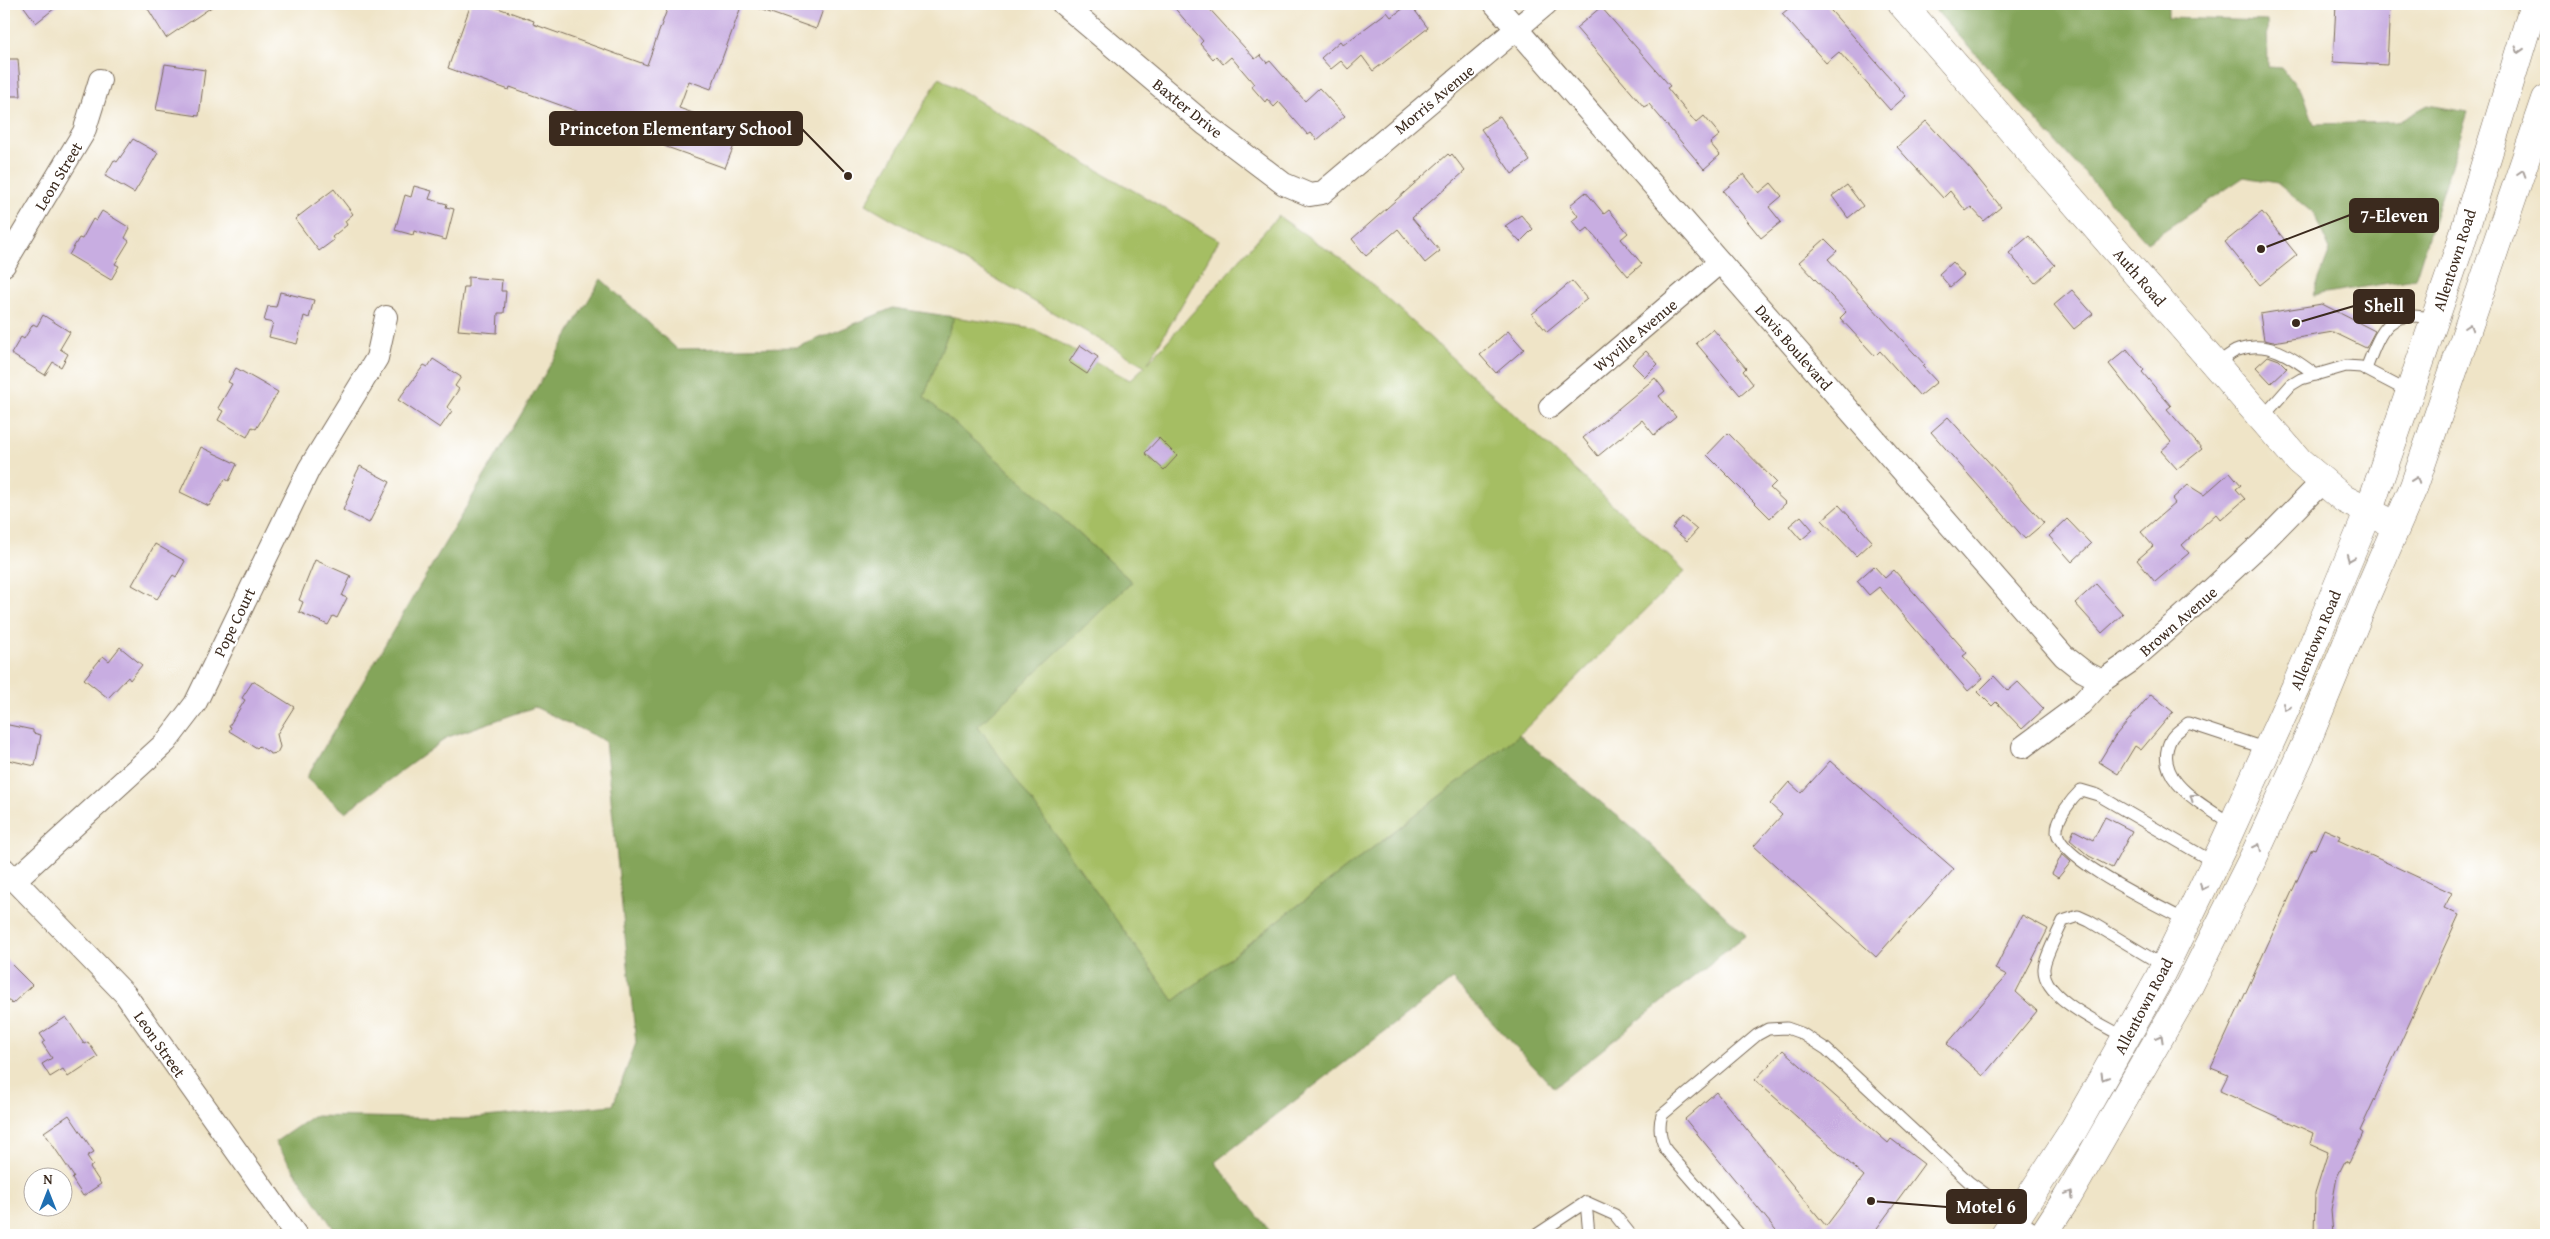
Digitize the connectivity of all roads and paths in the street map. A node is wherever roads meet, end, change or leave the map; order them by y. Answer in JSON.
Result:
{"nodes":[{"id":1,"x":1063,"y":4,"type":"edge"},
{"id":2,"x":1495,"y":4,"type":"edge"},
{"id":3,"x":1546,"y":4,"type":"edge"},
{"id":4,"x":1902,"y":4,"type":"edge"},
{"id":5,"x":2534,"y":4,"type":"edge"},
{"id":6,"x":1516,"y":29,"type":"junction"},
{"id":7,"x":100,"y":80,"type":"dead end"},
{"id":8,"x":2546,"y":99,"type":"edge"},
{"id":9,"x":1322,"y":193,"type":"joint"},
{"id":10,"x":1720,"y":262,"type":"junction"},
{"id":11,"x":4,"y":265,"type":"edge"},
{"id":12,"x":386,"y":317,"type":"dead end"},
{"id":13,"x":2434,"y":320,"type":"junction"},
{"id":14,"x":2216,"y":365,"type":"junction"},
{"id":15,"x":2366,"y":369,"type":"junction"},
{"id":16,"x":2316,"y":375,"type":"junction"},
{"id":17,"x":2409,"y":392,"type":"junction"},
{"id":18,"x":1550,"y":407,"type":"dead end"},
{"id":19,"x":2262,"y":418,"type":"junction"},
{"id":20,"x":2322,"y":482,"type":"junction"},
{"id":21,"x":2368,"y":513,"type":"junction"},
{"id":22,"x":2398,"y":526,"type":"junction"},
{"id":23,"x":2102,"y":681,"type":"junction"},
{"id":24,"x":2023,"y":747,"type":"dead end"},
{"id":25,"x":2268,"y":749,"type":"junction"},
{"id":26,"x":2233,"y":825,"type":"junction"},
{"id":27,"x":2215,"y":863,"type":"junction"},
{"id":28,"x":10,"y":874,"type":"edge"},
{"id":29,"x":2187,"y":921,"type":"junction"},
{"id":30,"x":2164,"y":966,"type":"junction"},
{"id":31,"x":2126,"y":1038,"type":"junction"},
{"id":32,"x":1586,"y":1202,"type":"junction"},
{"id":33,"x":2011,"y":1226,"type":"edge"},
{"id":34,"x":296,"y":1235,"type":"edge"},
{"id":35,"x":1536,"y":1235,"type":"edge"},
{"id":36,"x":1589,"y":1235,"type":"edge"},
{"id":37,"x":1631,"y":1235,"type":"edge"},
{"id":38,"x":1740,"y":1235,"type":"edge"},
{"id":39,"x":2043,"y":1235,"type":"edge"}],
"edges":[{"from":1,"to":9,"type":"street","name":"Baxter Drive"},
{"from":2,"to":6,"type":"street","name":"Davis Boulevard"},
{"from":3,"to":6,"type":"street","name":"Morris Avenue"},
{"from":4,"to":14,"type":"main road","name":"Auth Road"},
{"from":5,"to":13,"type":"main road","name":"Allentown Road","one_way":true},
{"from":6,"to":9,"type":"street","name":"Morris Avenue"},
{"from":6,"to":10,"type":"street","name":"Davis Boulevard"},
{"from":7,"to":11,"type":"street","name":"Leon Street"},
{"from":22,"to":8,"type":"main road","name":"Allentown Road","one_way":true},
{"from":10,"to":18,"type":"street","name":"Wyville Avenue"},
{"from":10,"to":23,"type":"street","name":"Davis Boulevard"},
{"from":12,"to":28,"type":"street","name":"Pope Court"},
{"from":13,"to":15,"type":"lane"},
{"from":13,"to":17,"type":"main road","name":"Allentown Road"},
{"from":14,"to":16,"type":"lane"},
{"from":14,"to":19,"type":"main road","name":"Auth Road"},
{"from":15,"to":16,"type":"lane"},
{"from":15,"to":17,"type":"lane"},
{"from":16,"to":19,"type":"lane"},
{"from":17,"to":21,"type":"main road","name":"Allentown Road"},
{"from":19,"to":20,"type":"main road","name":"Auth Road"},
{"from":20,"to":21,"type":"main road","name":"Auth Road"},
{"from":20,"to":23,"type":"street","name":"Brown Avenue"},
{"from":21,"to":22,"type":"main road","name":"Auth Road"},
{"from":21,"to":25,"type":"main road","name":"Allentown Road","one_way":true},
{"from":39,"to":22,"type":"main road","name":"Allentown Road","one_way":true},
{"from":23,"to":24,"type":"street","name":"Brown Avenue"},
{"from":25,"to":26,"type":"main road","name":"Allentown Road"},
{"from":26,"to":25,"type":"lane","one_way":true},
{"from":26,"to":27,"type":"main road","name":"Allentown Road"},
{"from":27,"to":29,"type":"main road","name":"Allentown Road","one_way":true},
{"from":27,"to":29,"type":"lane"},
{"from":28,"to":34,"type":"street","name":"Leon Street"},
{"from":29,"to":30,"type":"main road","name":"Allentown Road"},
{"from":30,"to":31,"type":"main road","name":"Allentown Road"},
{"from":30,"to":31,"type":"lane"},
{"from":31,"to":33,"type":"main road","name":"Allentown Road","one_way":true},
{"from":32,"to":35,"type":"lane"},
{"from":32,"to":36,"type":"lane"},
{"from":32,"to":37,"type":"lane"},
{"from":33,"to":38,"type":"lane"},
{"from":33,"to":39,"type":"lane"}]}
